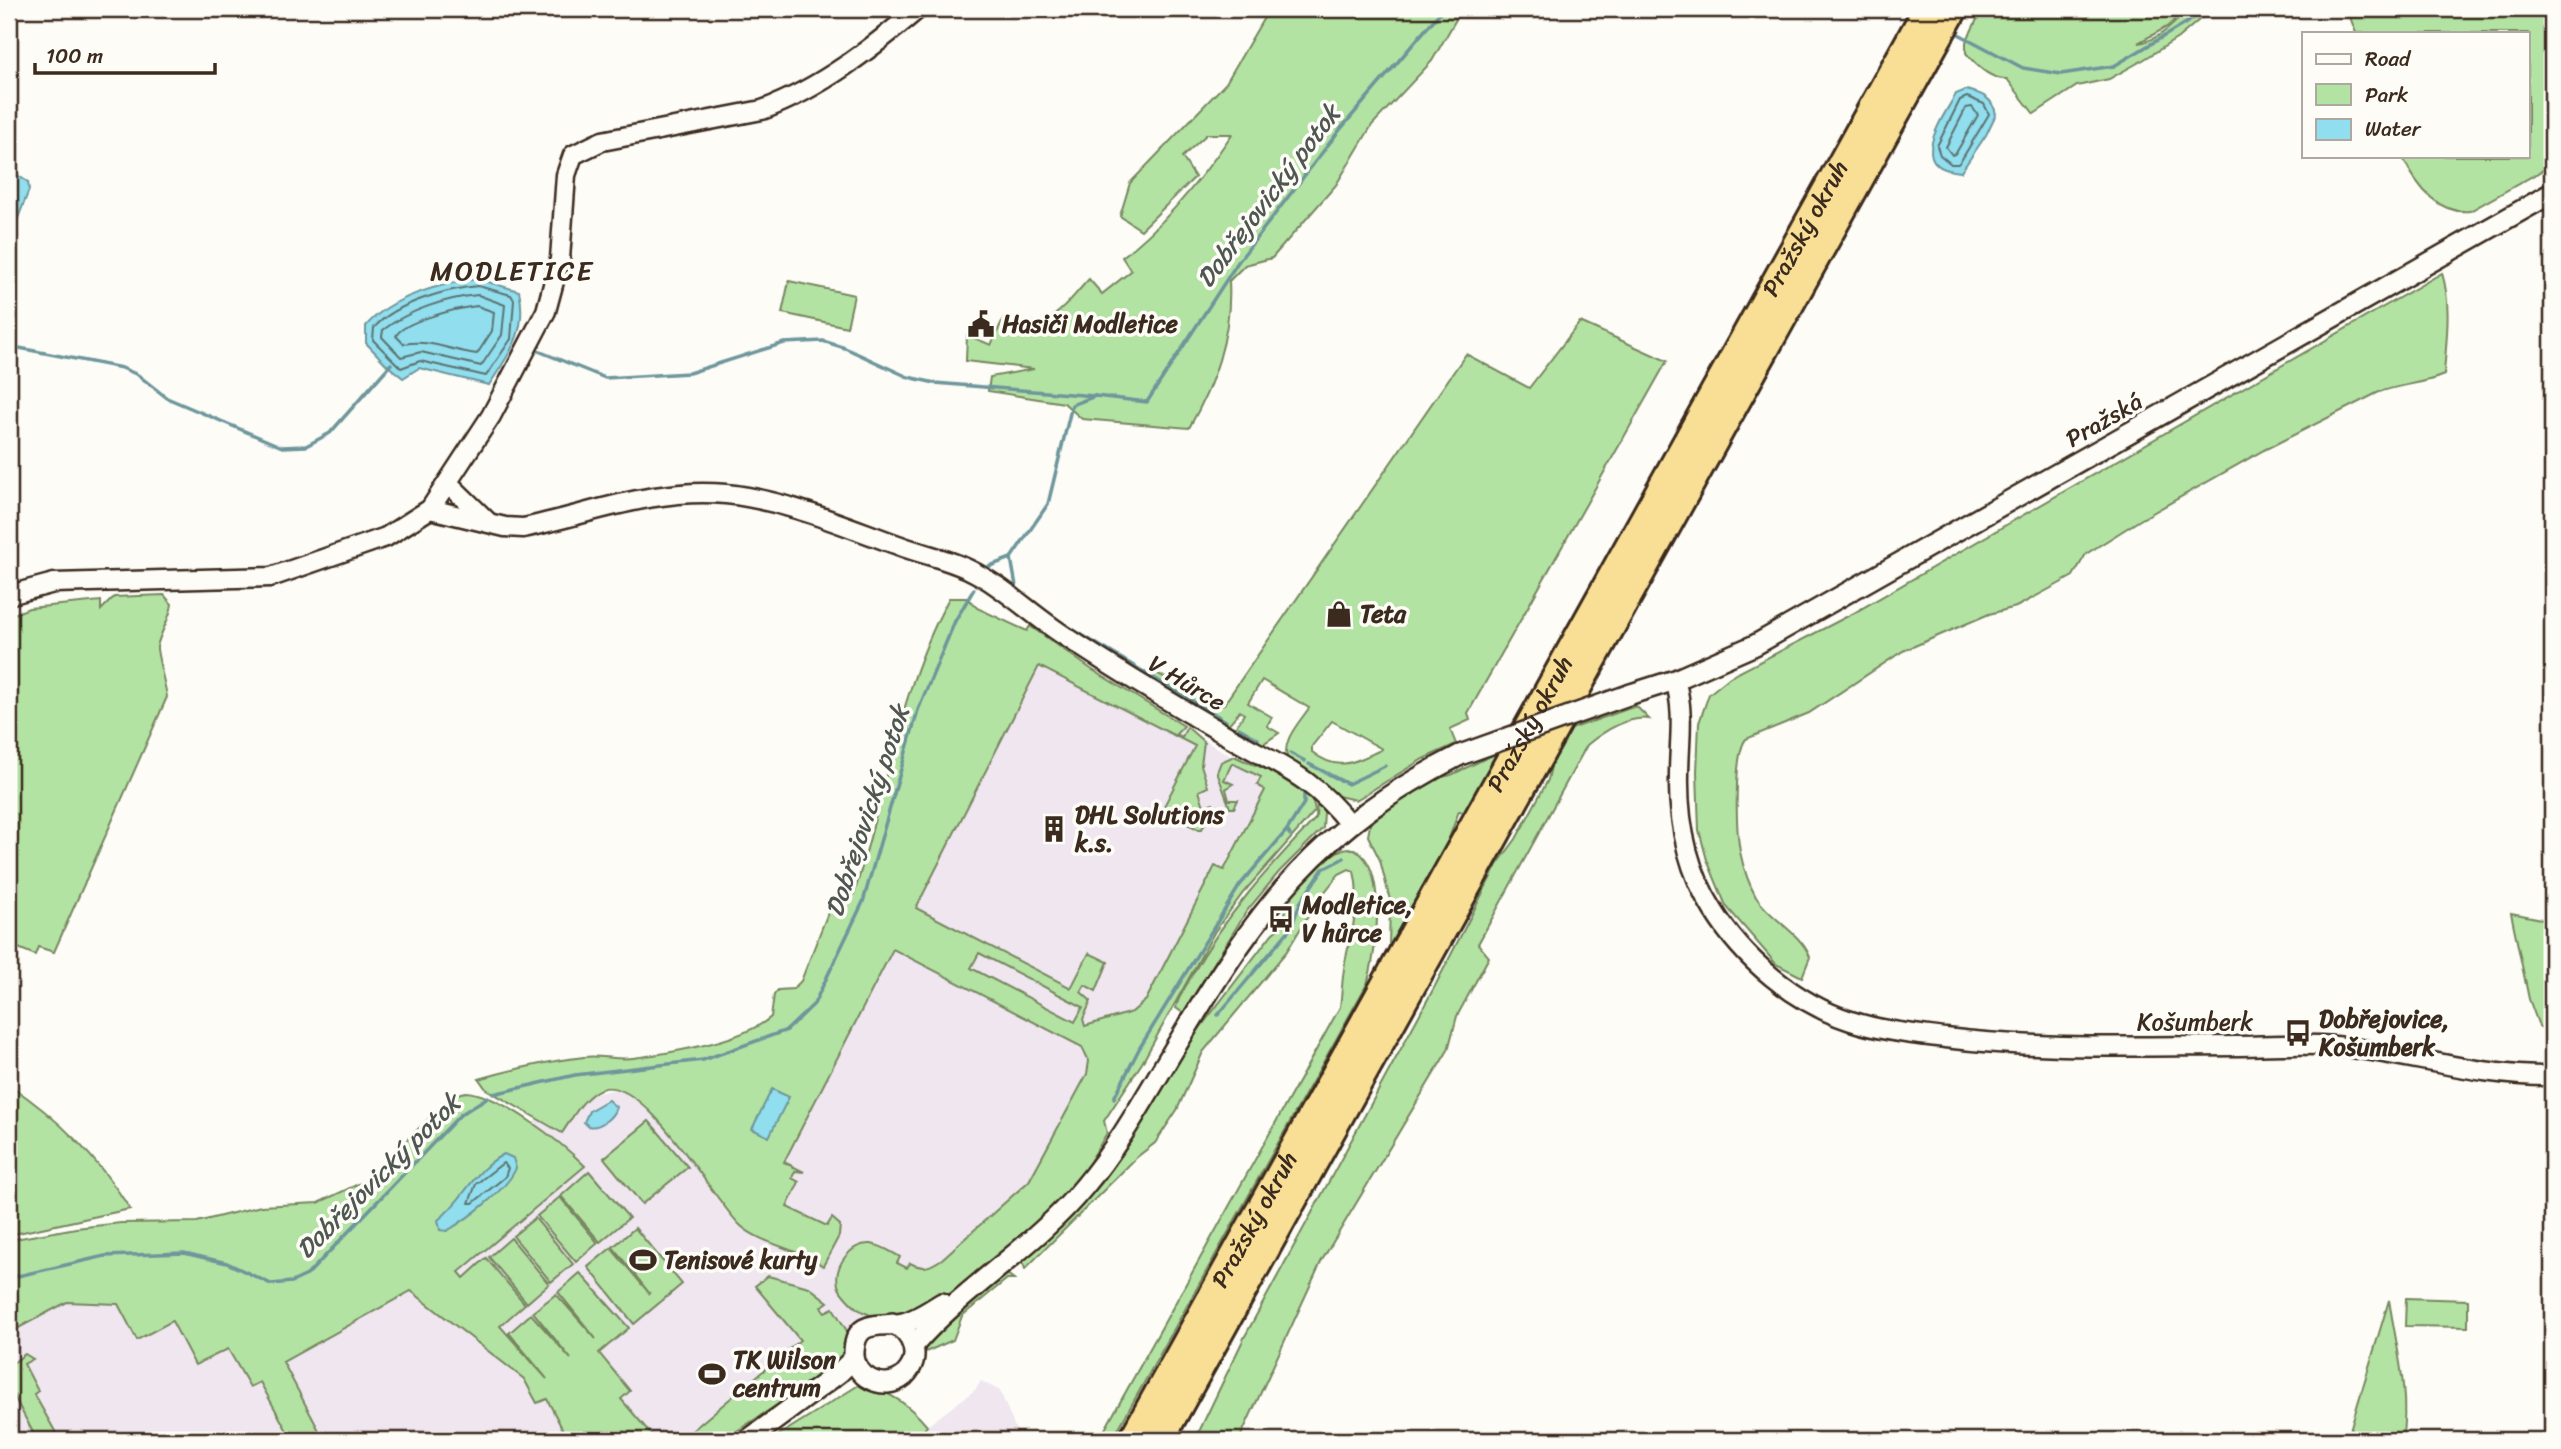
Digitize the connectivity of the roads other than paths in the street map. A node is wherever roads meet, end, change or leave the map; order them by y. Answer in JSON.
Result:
{"nodes":[{"id":1,"x":918,"y":9,"type":"edge"},
{"id":2,"x":1927,"y":9,"type":"edge"},
{"id":3,"x":1954,"y":9,"type":"edge"},
{"id":4,"x":1922,"y":41,"type":"junction"},
{"id":5,"x":2552,"y":193,"type":"edge"},
{"id":6,"x":449,"y":484,"type":"junction"},
{"id":7,"x":430,"y":509,"type":"junction"},
{"id":8,"x":488,"y":522,"type":"junction"},
{"id":9,"x":9,"y":595,"type":"edge"},
{"id":10,"x":1675,"y":680,"type":"junction"},
{"id":11,"x":1349,"y":824,"type":"junction"},
{"id":12,"x":2552,"y":1076,"type":"edge"},
{"id":13,"x":1008,"y":1262,"type":"junction"},
{"id":14,"x":1246,"y":1285,"type":"junction"},
{"id":15,"x":892,"y":1323,"type":"junction"},
{"id":16,"x":914,"y":1345,"type":"junction"},
{"id":17,"x":854,"y":1357,"type":"junction"},
{"id":18,"x":863,"y":1375,"type":"junction"},
{"id":19,"x":748,"y":1440,"type":"edge"},
{"id":20,"x":1132,"y":1440,"type":"edge"},
{"id":21,"x":1160,"y":1440,"type":"edge"},
{"id":22,"x":1180,"y":1440,"type":"edge"}],
"edges":[{"from":1,"to":6,"type":"street"},
{"from":2,"to":4,"type":"highway","name":"Pražský okruh"},
{"from":3,"to":4,"type":"highway","name":"Pražský okruh"},
{"from":4,"to":14,"type":"highway","name":"Pražský okruh"},
{"from":4,"to":20,"type":"highway","name":"Pražský okruh"},
{"from":5,"to":10,"type":"main road","name":"Pražská"},
{"from":6,"to":7,"type":"street"},
{"from":6,"to":8,"type":"street"},
{"from":7,"to":8,"type":"street","name":"V Hůrce"},
{"from":7,"to":9,"type":"street"},
{"from":8,"to":11,"type":"street","name":"V Hůrce"},
{"from":10,"to":11,"type":"main road","name":"Pražská","bridge":true},
{"from":10,"to":12,"type":"street","name":"Košumberk"},
{"from":11,"to":13,"type":"main road","name":"Pražská"},
{"from":13,"to":15,"type":"main road"},
{"from":13,"to":16,"type":"main road"},
{"from":14,"to":21,"type":"highway","name":"Pražský okruh"},
{"from":14,"to":22,"type":"highway"},
{"from":15,"to":16,"type":"main road"},
{"from":15,"to":17,"type":"main road"},
{"from":16,"to":18,"type":"main road"},
{"from":17,"to":18,"type":"main road"},
{"from":17,"to":19,"type":"main road"},
{"from":18,"to":19,"type":"main road"}]}
